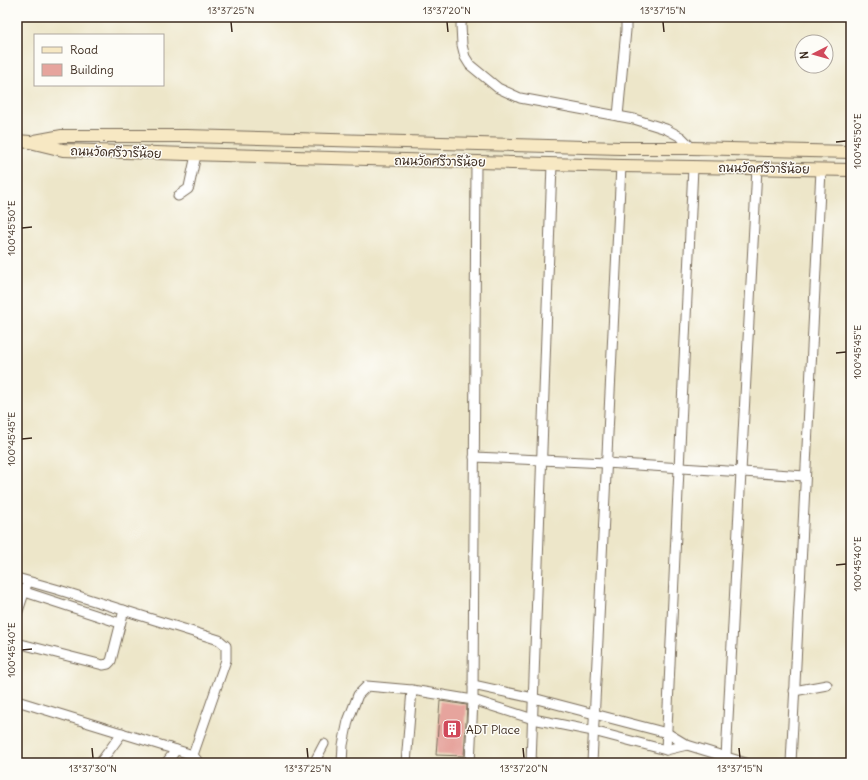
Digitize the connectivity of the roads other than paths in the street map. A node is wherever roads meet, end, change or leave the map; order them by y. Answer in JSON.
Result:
{"nodes":[{"id":1,"x":462,"y":17,"type":"edge"},
{"id":2,"x":626,"y":17,"type":"edge"},
{"id":3,"x":618,"y":116,"type":"junction"},
{"id":4,"x":186,"y":136,"type":"junction"},
{"id":5,"x":17,"y":141,"type":"edge"},
{"id":6,"x":30,"y":142,"type":"junction"},
{"id":7,"x":692,"y":148,"type":"junction"},
{"id":8,"x":851,"y":152,"type":"edge"},
{"id":9,"x":191,"y":155,"type":"junction"},
{"id":10,"x":476,"y":162,"type":"junction"},
{"id":11,"x":552,"y":164,"type":"junction"},
{"id":12,"x":621,"y":166,"type":"junction"},
{"id":13,"x":693,"y":166,"type":"junction"},
{"id":14,"x":757,"y":168,"type":"junction"},
{"id":15,"x":821,"y":170,"type":"junction"},
{"id":16,"x":851,"y":170,"type":"edge"},
{"id":17,"x":178,"y":196,"type":"dead end"},
{"id":18,"x":474,"y":457,"type":"junction"},
{"id":19,"x":542,"y":460,"type":"junction"},
{"id":20,"x":606,"y":463,"type":"junction"},
{"id":21,"x":679,"y":468,"type":"junction"},
{"id":22,"x":740,"y":472,"type":"junction"},
{"id":23,"x":805,"y":476,"type":"junction"},
{"id":24,"x":17,"y":578,"type":"edge"},
{"id":25,"x":28,"y":581,"type":"junction"},
{"id":26,"x":25,"y":592,"type":"junction"},
{"id":27,"x":124,"y":610,"type":"junction"},
{"id":28,"x":17,"y":614,"type":"edge"},
{"id":29,"x":120,"y":623,"type":"junction"},
{"id":30,"x":17,"y":643,"type":"edge"},
{"id":31,"x":473,"y":685,"type":"junction"},
{"id":32,"x":827,"y":686,"type":"dead end"},
{"id":33,"x":412,"y":690,"type":"junction"},
{"id":34,"x":794,"y":691,"type":"junction"},
{"id":35,"x":533,"y":698,"type":"junction"},
{"id":36,"x":473,"y":700,"type":"junction"},
{"id":37,"x":17,"y":701,"type":"edge"},
{"id":38,"x":594,"y":714,"type":"junction"},
{"id":39,"x":533,"y":719,"type":"junction"},
{"id":40,"x":593,"y":731,"type":"junction"},
{"id":41,"x":122,"y":733,"type":"junction"},
{"id":42,"x":667,"y":733,"type":"junction"},
{"id":43,"x":324,"y":744,"type":"dead end"},
{"id":44,"x":687,"y":745,"type":"junction"},
{"id":45,"x":176,"y":750,"type":"junction"},
{"id":46,"x":666,"y":750,"type":"junction"},
{"id":47,"x":193,"y":755,"type":"junction"},
{"id":48,"x":726,"y":757,"type":"junction"},
{"id":49,"x":100,"y":763,"type":"edge"},
{"id":50,"x":166,"y":763,"type":"edge"},
{"id":51,"x":199,"y":763,"type":"edge"},
{"id":52,"x":314,"y":763,"type":"edge"},
{"id":53,"x":342,"y":763,"type":"edge"},
{"id":54,"x":406,"y":763,"type":"edge"},
{"id":55,"x":470,"y":763,"type":"edge"},
{"id":56,"x":531,"y":763,"type":"edge"},
{"id":57,"x":592,"y":763,"type":"edge"},
{"id":58,"x":746,"y":763,"type":"edge"},
{"id":59,"x":791,"y":763,"type":"edge"}],
"edges":[{"from":1,"to":3,"type":"street"},
{"from":2,"to":3,"type":"street"},
{"from":3,"to":7,"type":"street"},
{"from":4,"to":6,"type":"main road","name":"ถนนวัดศรีวารีน้อย"},
{"from":4,"to":7,"type":"main road","name":"ถนนวัดศรีวารีน้อย"},
{"from":4,"to":9,"type":"main road"},
{"from":5,"to":6,"type":"main road","name":"ถนนวัดศรีวารีน้อย"},
{"from":6,"to":9,"type":"main road","name":"ถนนวัดศรีวารีน้อย"},
{"from":7,"to":8,"type":"main road","name":"ถนนวัดศรีวารีน้อย"},
{"from":9,"to":10,"type":"main road","name":"ถนนวัดศรีวารีน้อย"},
{"from":9,"to":17,"type":"street"},
{"from":10,"to":11,"type":"main road","name":"ถนนวัดศรีวารีน้อย"},
{"from":10,"to":18,"type":"street"},
{"from":11,"to":12,"type":"main road","name":"ถนนวัดศรีวารีน้อย"},
{"from":11,"to":19,"type":"street"},
{"from":12,"to":13,"type":"main road","name":"ถนนวัดศรีวารีน้อย"},
{"from":12,"to":20,"type":"street"},
{"from":13,"to":14,"type":"main road","name":"ถนนวัดศรีวารีน้อย"},
{"from":13,"to":21,"type":"street"},
{"from":14,"to":15,"type":"main road","name":"ถนนวัดศรีวารีน้อย"},
{"from":14,"to":22,"type":"street"},
{"from":15,"to":16,"type":"main road","name":"ถนนวัดศรีวารีน้อย"},
{"from":15,"to":23,"type":"street"},
{"from":18,"to":19,"type":"street"},
{"from":18,"to":31,"type":"street"},
{"from":19,"to":20,"type":"street"},
{"from":19,"to":35,"type":"street"},
{"from":20,"to":21,"type":"street"},
{"from":20,"to":38,"type":"street"},
{"from":21,"to":22,"type":"street"},
{"from":21,"to":42,"type":"street"},
{"from":22,"to":23,"type":"street"},
{"from":22,"to":48,"type":"street"},
{"from":23,"to":34,"type":"street"},
{"from":24,"to":25,"type":"street"},
{"from":25,"to":26,"type":"street"},
{"from":25,"to":27,"type":"street"},
{"from":26,"to":28,"type":"street"},
{"from":26,"to":29,"type":"street"},
{"from":27,"to":29,"type":"street"},
{"from":27,"to":47,"type":"street"},
{"from":29,"to":30,"type":"street"},
{"from":31,"to":35,"type":"street"},
{"from":31,"to":36,"type":"street"},
{"from":32,"to":34,"type":"street"},
{"from":33,"to":36,"type":"street"},
{"from":33,"to":53,"type":"street"},
{"from":33,"to":54,"type":"street"},
{"from":34,"to":59,"type":"street"},
{"from":35,"to":38,"type":"street"},
{"from":35,"to":39,"type":"street"},
{"from":36,"to":39,"type":"street"},
{"from":36,"to":55,"type":"street"},
{"from":37,"to":41,"type":"street"},
{"from":38,"to":40,"type":"street"},
{"from":38,"to":42,"type":"street"},
{"from":39,"to":40,"type":"street"},
{"from":39,"to":56,"type":"street"},
{"from":40,"to":46,"type":"street"},
{"from":40,"to":57,"type":"street"},
{"from":41,"to":45,"type":"street"},
{"from":41,"to":49,"type":"street"},
{"from":42,"to":44,"type":"street"},
{"from":42,"to":46,"type":"street"},
{"from":43,"to":52,"type":"street"},
{"from":44,"to":46,"type":"street"},
{"from":44,"to":48,"type":"street"},
{"from":45,"to":47,"type":"street"},
{"from":45,"to":50,"type":"street"},
{"from":47,"to":51,"type":"street"},
{"from":48,"to":58,"type":"street"}]}
